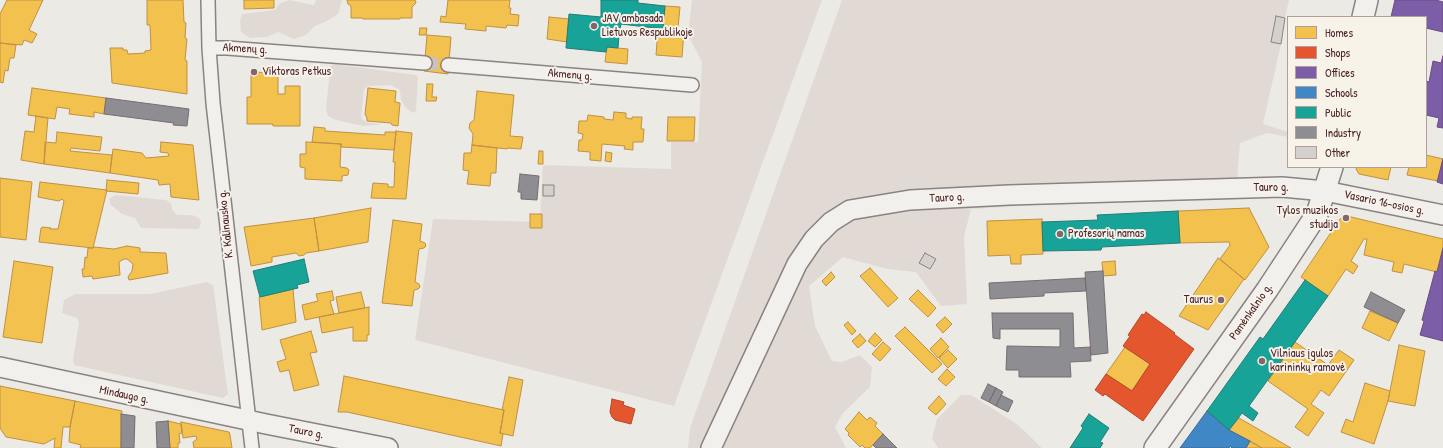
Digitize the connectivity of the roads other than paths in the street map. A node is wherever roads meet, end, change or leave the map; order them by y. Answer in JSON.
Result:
{"nodes":[{"id":1,"x":208,"y":0,"type":"edge"},
{"id":2,"x":1367,"y":0,"type":"edge"},
{"id":3,"x":1363,"y":16,"type":"edge"},
{"id":4,"x":209,"y":48,"type":"junction"},
{"id":5,"x":425,"y":63,"type":"tunnel mouth"},
{"id":6,"x":448,"y":65,"type":"tunnel mouth"},
{"id":7,"x":692,"y":85,"type":"dead end"},
{"id":8,"x":1332,"y":168,"type":"edge"},
{"id":9,"x":1325,"y":191,"type":"junction"},
{"id":10,"x":1443,"y":215,"type":"edge"},
{"id":11,"x":0,"y":367,"type":"edge"},
{"id":12,"x":248,"y":421,"type":"junction"},
{"id":13,"x":252,"y":448,"type":"edge"},
{"id":14,"x":388,"y":448,"type":"edge"},
{"id":15,"x":711,"y":448,"type":"edge"},
{"id":16,"x":1155,"y":448,"type":"edge"}],
"edges":[{"from":1,"to":4,"type":"street","name":"K. Kalinausko g."},
{"from":2,"to":3,"type":"main road"},
{"from":4,"to":5,"type":"street","name":"Akmenų g."},
{"from":4,"to":12,"type":"street","name":"K. Kalinausko g."},
{"from":6,"to":7,"type":"street","name":"Akmenų g."},
{"from":8,"to":9,"type":"main road","name":"Pamėnkalnio g."},
{"from":9,"to":10,"type":"main road","name":"Vasario 16-osios g."},
{"from":9,"to":15,"type":"main road","name":"Tauro g."},
{"from":9,"to":16,"type":"main road","name":"Pamėnkalnio g."},
{"from":11,"to":12,"type":"main road","name":"Mindaugo g."},
{"from":12,"to":13,"type":"street","name":"K. Kalinausko g."},
{"from":12,"to":14,"type":"main road","name":"Tauro g."}]}
